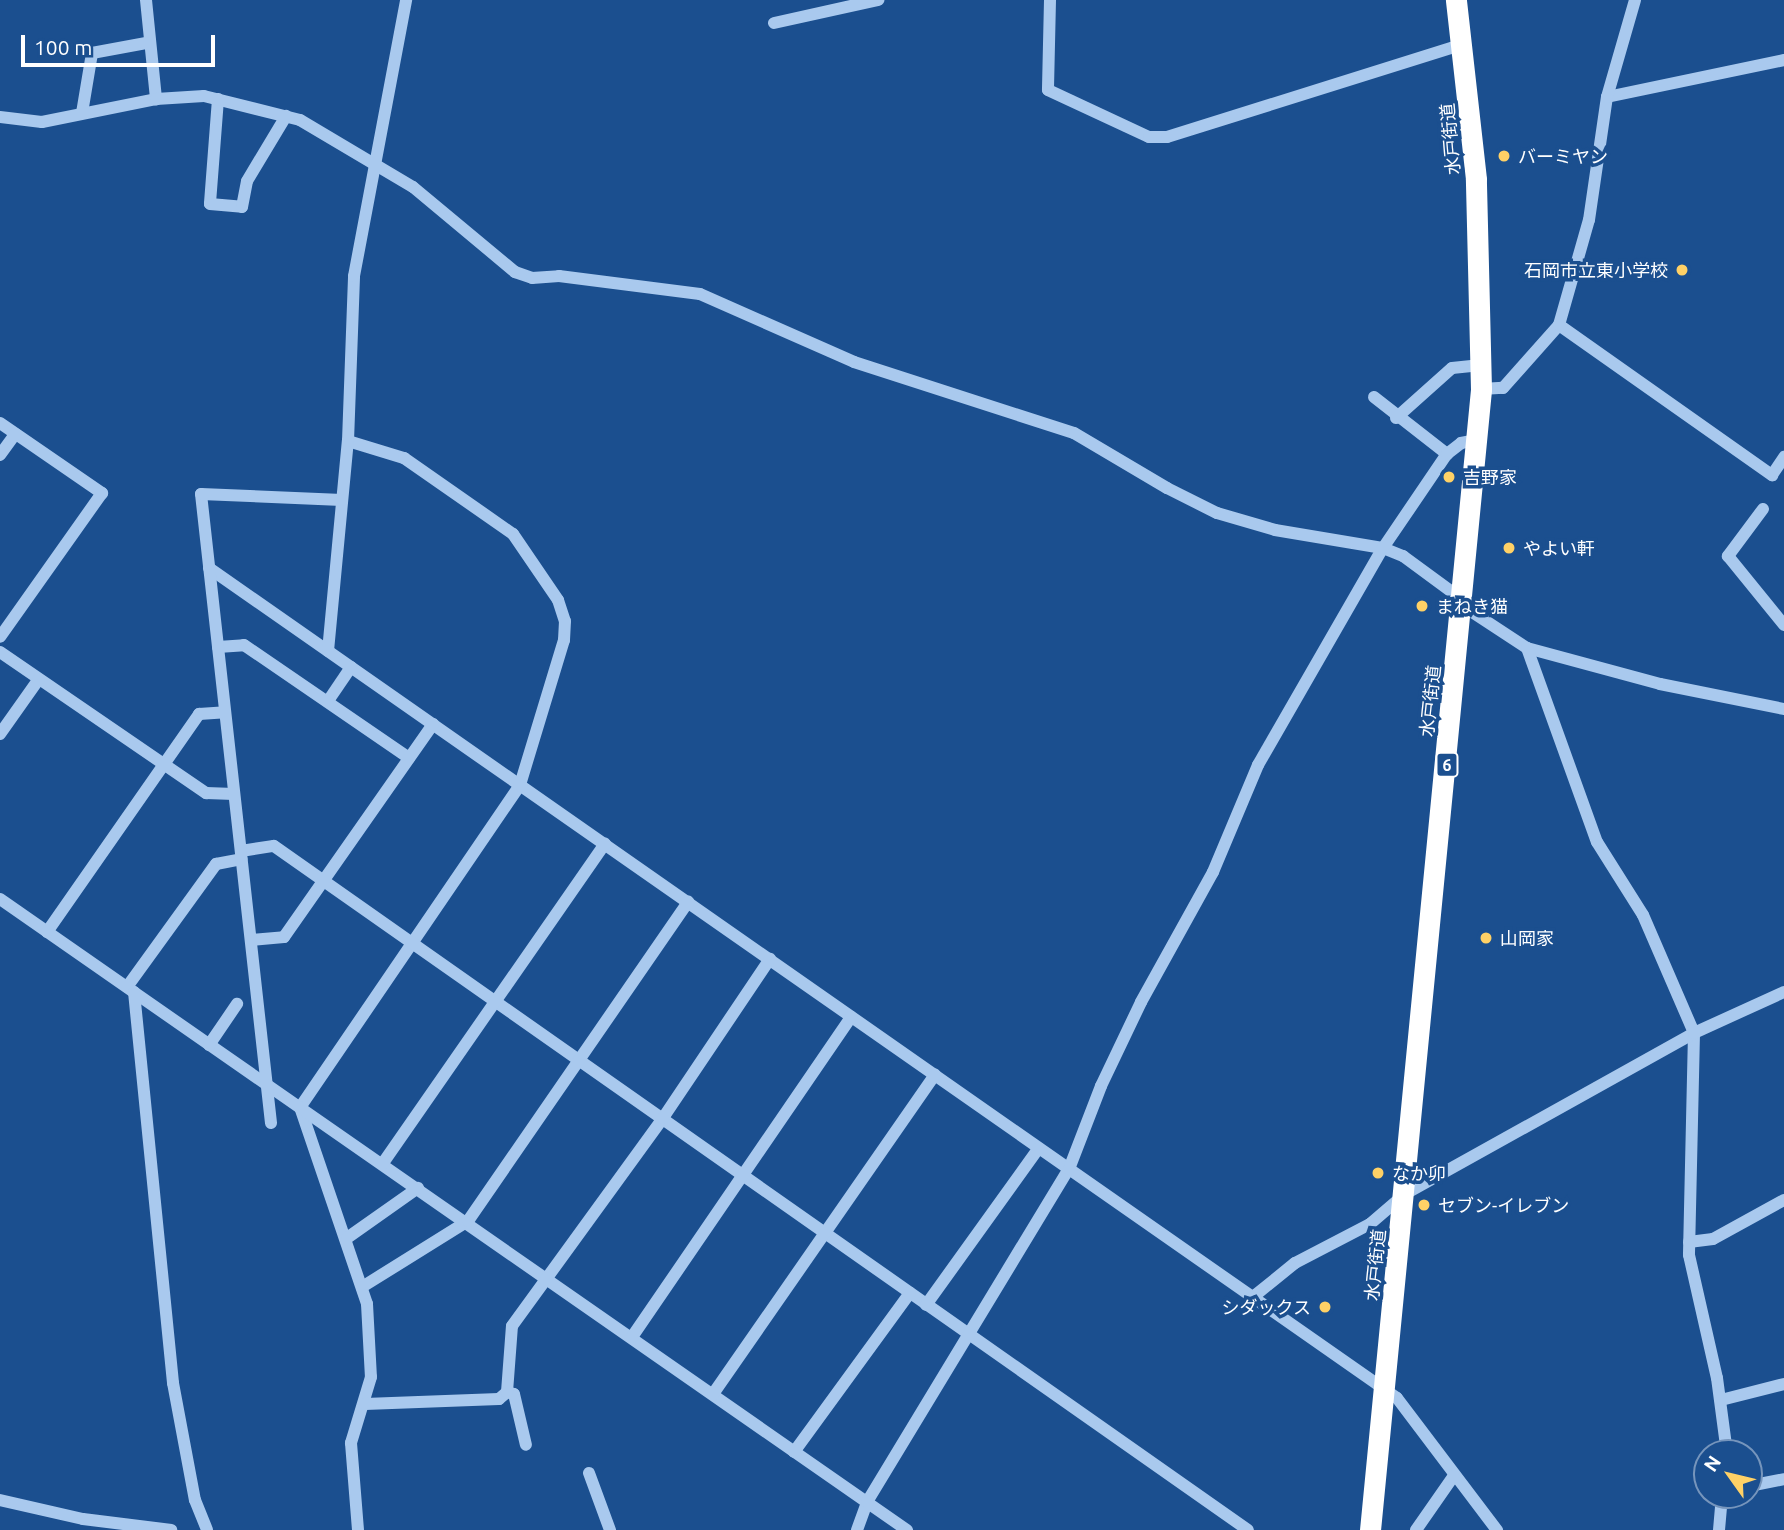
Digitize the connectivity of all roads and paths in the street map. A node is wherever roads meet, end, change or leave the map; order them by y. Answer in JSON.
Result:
{"nodes":[{"id":1,"x":146,"y":0,"type":"edge"},
{"id":2,"x":406,"y":0,"type":"edge"},
{"id":3,"x":878,"y":0,"type":"edge"},
{"id":4,"x":1051,"y":0,"type":"edge"},
{"id":5,"x":1456,"y":0,"type":"edge"},
{"id":6,"x":1635,"y":0,"type":"edge"},
{"id":7,"x":774,"y":23,"type":"dead end"},
{"id":8,"x":146,"y":43,"type":"dead end"},
{"id":9,"x":1463,"y":44,"type":"junction"},
{"id":10,"x":1784,"y":60,"type":"edge"},
{"id":11,"x":1607,"y":97,"type":"junction"},
{"id":12,"x":156,"y":99,"type":"junction"},
{"id":13,"x":218,"y":99,"type":"junction"},
{"id":14,"x":82,"y":113,"type":"junction"},
{"id":15,"x":286,"y":116,"type":"junction"},
{"id":16,"x":0,"y":117,"type":"edge"},
{"id":17,"x":373,"y":165,"type":"junction"},
{"id":18,"x":1559,"y":325,"type":"junction"},
{"id":19,"x":1481,"y":365,"type":"junction"},
{"id":20,"x":1481,"y":389,"type":"junction"},
{"id":21,"x":1374,"y":397,"type":"dead end"},
{"id":22,"x":1396,"y":418,"type":"junction"},
{"id":23,"x":0,"y":423,"type":"edge"},
{"id":24,"x":15,"y":433,"type":"junction"},
{"id":25,"x":1477,"y":440,"type":"junction"},
{"id":26,"x":348,"y":441,"type":"junction"},
{"id":27,"x":1447,"y":454,"type":"junction"},
{"id":28,"x":0,"y":455,"type":"edge"},
{"id":29,"x":1784,"y":457,"type":"edge"},
{"id":30,"x":342,"y":500,"type":"junction"},
{"id":31,"x":1763,"y":509,"type":"dead end"},
{"id":32,"x":1383,"y":548,"type":"junction"},
{"id":33,"x":209,"y":568,"type":"junction"},
{"id":34,"x":1463,"y":606,"type":"junction"},
{"id":35,"x":1784,"y":625,"type":"edge"},
{"id":36,"x":0,"y":637,"type":"edge"},
{"id":37,"x":218,"y":647,"type":"junction"},
{"id":38,"x":1527,"y":648,"type":"junction"},
{"id":39,"x":328,"y":651,"type":"junction"},
{"id":40,"x":0,"y":652,"type":"edge"},
{"id":41,"x":351,"y":667,"type":"junction"},
{"id":42,"x":39,"y":679,"type":"junction"},
{"id":43,"x":328,"y":701,"type":"junction"},
{"id":44,"x":1784,"y":709,"type":"edge"},
{"id":45,"x":225,"y":712,"type":"junction"},
{"id":46,"x":433,"y":724,"type":"junction"},
{"id":47,"x":0,"y":734,"type":"edge"},
{"id":48,"x":410,"y":758,"type":"junction"},
{"id":49,"x":163,"y":765,"type":"junction"},
{"id":50,"x":520,"y":785,"type":"junction"},
{"id":51,"x":234,"y":794,"type":"junction"},
{"id":52,"x":605,"y":845,"type":"junction"},
{"id":53,"x":241,"y":855,"type":"junction"},
{"id":54,"x":323,"y":880,"type":"junction"},
{"id":55,"x":0,"y":899,"type":"edge"},
{"id":56,"x":688,"y":902,"type":"junction"},
{"id":57,"x":47,"y":932,"type":"junction"},
{"id":58,"x":251,"y":940,"type":"junction"},
{"id":59,"x":409,"y":941,"type":"junction"},
{"id":60,"x":769,"y":960,"type":"junction"},
{"id":61,"x":130,"y":990,"type":"junction"},
{"id":62,"x":1784,"y":992,"type":"edge"},
{"id":63,"x":496,"y":1000,"type":"junction"},
{"id":64,"x":237,"y":1004,"type":"dead end"},
{"id":65,"x":852,"y":1017,"type":"junction"},
{"id":66,"x":1693,"y":1033,"type":"junction"},
{"id":67,"x":209,"y":1045,"type":"junction"},
{"id":68,"x":579,"y":1059,"type":"junction"},
{"id":69,"x":935,"y":1075,"type":"junction"},
{"id":70,"x":267,"y":1084,"type":"junction"},
{"id":71,"x":300,"y":1107,"type":"junction"},
{"id":72,"x":663,"y":1118,"type":"junction"},
{"id":73,"x":271,"y":1123,"type":"dead end"},
{"id":74,"x":1039,"y":1148,"type":"junction"},
{"id":75,"x":383,"y":1163,"type":"junction"},
{"id":76,"x":1069,"y":1169,"type":"junction"},
{"id":77,"x":745,"y":1175,"type":"junction"},
{"id":78,"x":418,"y":1188,"type":"junction"},
{"id":79,"x":1405,"y":1194,"type":"junction"},
{"id":80,"x":1784,"y":1200,"type":"edge"},
{"id":81,"x":467,"y":1221,"type":"junction"},
{"id":82,"x":828,"y":1233,"type":"junction"},
{"id":83,"x":347,"y":1238,"type":"junction"},
{"id":84,"x":1689,"y":1242,"type":"junction"},
{"id":85,"x":546,"y":1275,"type":"junction"},
{"id":86,"x":362,"y":1287,"type":"junction"},
{"id":87,"x":909,"y":1293,"type":"junction"},
{"id":88,"x":1253,"y":1297,"type":"junction"},
{"id":89,"x":926,"y":1305,"type":"junction"},
{"id":90,"x":968,"y":1335,"type":"junction"},
{"id":91,"x":632,"y":1337,"type":"junction"},
{"id":92,"x":1784,"y":1384,"type":"edge"},
{"id":93,"x":1384,"y":1389,"type":"junction"},
{"id":94,"x":507,"y":1392,"type":"junction"},
{"id":95,"x":713,"y":1394,"type":"junction"},
{"id":96,"x":1721,"y":1400,"type":"junction"},
{"id":97,"x":365,"y":1404,"type":"junction"},
{"id":98,"x":1725,"y":1439,"type":"edge"},
{"id":99,"x":526,"y":1445,"type":"dead end"},
{"id":100,"x":794,"y":1452,"type":"junction"},
{"id":101,"x":589,"y":1474,"type":"dead end"},
{"id":102,"x":1453,"y":1478,"type":"junction"},
{"id":103,"x":1784,"y":1479,"type":"edge"},
{"id":104,"x":1763,"y":1483,"type":"edge"},
{"id":105,"x":0,"y":1500,"type":"edge"},
{"id":106,"x":867,"y":1502,"type":"junction"},
{"id":107,"x":1721,"y":1509,"type":"edge"},
{"id":108,"x":171,"y":1530,"type":"edge"},
{"id":109,"x":207,"y":1530,"type":"edge"},
{"id":110,"x":358,"y":1530,"type":"edge"},
{"id":111,"x":610,"y":1530,"type":"edge"},
{"id":112,"x":857,"y":1530,"type":"edge"},
{"id":113,"x":907,"y":1530,"type":"edge"},
{"id":114,"x":1248,"y":1530,"type":"edge"},
{"id":115,"x":1370,"y":1530,"type":"edge"},
{"id":116,"x":1416,"y":1530,"type":"edge"},
{"id":117,"x":1497,"y":1530,"type":"edge"},
{"id":118,"x":1719,"y":1530,"type":"edge"}],
"edges":[{"from":1,"to":12,"type":"street"},
{"from":2,"to":17,"type":"street"},
{"from":3,"to":7,"type":"street"},
{"from":4,"to":9,"type":"street"},
{"from":5,"to":9,"type":"highway","name":"水戸街道","number":"6"},
{"from":6,"to":11,"type":"street"},
{"from":8,"to":14,"type":"street"},
{"from":9,"to":19,"type":"highway","name":"水戸街道","number":"6"},
{"from":10,"to":11,"type":"street"},
{"from":11,"to":18,"type":"street"},
{"from":12,"to":13,"type":"street"},
{"from":12,"to":14,"type":"street"},
{"from":13,"to":15,"type":"street"},
{"from":13,"to":15,"type":"street"},
{"from":14,"to":16,"type":"street"},
{"from":15,"to":17,"type":"street"},
{"from":17,"to":26,"type":"street"},
{"from":17,"to":32,"type":"street"},
{"from":18,"to":20,"type":"street"},
{"from":18,"to":29,"type":"street"},
{"from":19,"to":20,"type":"highway","name":"水戸街道","number":"6"},
{"from":19,"to":22,"type":"street"},
{"from":20,"to":25,"type":"highway","name":"水戸街道","number":"6"},
{"from":21,"to":22,"type":"street"},
{"from":22,"to":27,"type":"street"},
{"from":23,"to":24,"type":"street"},
{"from":24,"to":28,"type":"street"},
{"from":24,"to":36,"type":"street"},
{"from":25,"to":27,"type":"street"},
{"from":25,"to":34,"type":"highway","name":"水戸街道","number":"6"},
{"from":26,"to":30,"type":"street"},
{"from":26,"to":50,"type":"street"},
{"from":27,"to":32,"type":"street"},
{"from":30,"to":33,"type":"street"},
{"from":30,"to":39,"type":"street"},
{"from":31,"to":35,"type":"street"},
{"from":32,"to":34,"type":"street"},
{"from":32,"to":76,"type":"street"},
{"from":33,"to":37,"type":"street"},
{"from":33,"to":39,"type":"street"},
{"from":34,"to":38,"type":"street"},
{"from":34,"to":79,"type":"highway","name":"水戸街道","number":"6"},
{"from":37,"to":43,"type":"street"},
{"from":37,"to":45,"type":"street"},
{"from":38,"to":44,"type":"street"},
{"from":38,"to":66,"type":"street"},
{"from":39,"to":41,"type":"street"},
{"from":40,"to":42,"type":"street"},
{"from":41,"to":43,"type":"street"},
{"from":41,"to":46,"type":"street"},
{"from":42,"to":47,"type":"street"},
{"from":42,"to":49,"type":"street"},
{"from":43,"to":48,"type":"street"},
{"from":45,"to":49,"type":"street"},
{"from":45,"to":51,"type":"street"},
{"from":46,"to":48,"type":"street"},
{"from":46,"to":50,"type":"street"},
{"from":48,"to":54,"type":"street"},
{"from":49,"to":51,"type":"street"},
{"from":49,"to":57,"type":"street"},
{"from":50,"to":52,"type":"street"},
{"from":50,"to":59,"type":"street"},
{"from":51,"to":53,"type":"street"},
{"from":52,"to":56,"type":"street"},
{"from":52,"to":63,"type":"street"},
{"from":53,"to":54,"type":"street"},
{"from":53,"to":58,"type":"street"},
{"from":53,"to":61,"type":"street"},
{"from":54,"to":58,"type":"street"},
{"from":54,"to":59,"type":"street"},
{"from":55,"to":57,"type":"street"},
{"from":56,"to":60,"type":"street"},
{"from":56,"to":68,"type":"street"},
{"from":57,"to":61,"type":"street"},
{"from":58,"to":70,"type":"street"},
{"from":59,"to":63,"type":"street"},
{"from":59,"to":71,"type":"street"},
{"from":60,"to":65,"type":"street"},
{"from":60,"to":72,"type":"street"},
{"from":61,"to":67,"type":"street"},
{"from":61,"to":109,"type":"street"},
{"from":62,"to":66,"type":"street"},
{"from":63,"to":68,"type":"street"},
{"from":63,"to":75,"type":"street"},
{"from":64,"to":67,"type":"street"},
{"from":65,"to":69,"type":"street"},
{"from":65,"to":77,"type":"street"},
{"from":66,"to":79,"type":"street"},
{"from":66,"to":84,"type":"street"},
{"from":67,"to":70,"type":"street"},
{"from":68,"to":72,"type":"street"},
{"from":68,"to":81,"type":"street"},
{"from":69,"to":74,"type":"street"},
{"from":69,"to":82,"type":"street"},
{"from":70,"to":71,"type":"street"},
{"from":70,"to":73,"type":"street"},
{"from":71,"to":75,"type":"street"},
{"from":71,"to":83,"type":"street"},
{"from":72,"to":77,"type":"street"},
{"from":72,"to":85,"type":"street"},
{"from":74,"to":76,"type":"street"},
{"from":74,"to":89,"type":"street"},
{"from":75,"to":78,"type":"street"},
{"from":76,"to":88,"type":"street"},
{"from":76,"to":90,"type":"street"},
{"from":77,"to":82,"type":"street"},
{"from":77,"to":91,"type":"street"},
{"from":78,"to":81,"type":"street"},
{"from":78,"to":83,"type":"street"},
{"from":79,"to":88,"type":"street"},
{"from":79,"to":93,"type":"highway","name":"水戸街道","number":"6"},
{"from":80,"to":84,"type":"street"},
{"from":81,"to":85,"type":"street"},
{"from":81,"to":86,"type":"street"},
{"from":82,"to":87,"type":"street"},
{"from":82,"to":95,"type":"street"},
{"from":83,"to":86,"type":"street"},
{"from":84,"to":96,"type":"street"},
{"from":85,"to":91,"type":"street"},
{"from":85,"to":94,"type":"street"},
{"from":86,"to":97,"type":"street"},
{"from":87,"to":89,"type":"street"},
{"from":87,"to":100,"type":"street"},
{"from":88,"to":93,"type":"street"},
{"from":89,"to":90,"type":"street"},
{"from":90,"to":106,"type":"street"},
{"from":90,"to":114,"type":"street"},
{"from":91,"to":95,"type":"street"},
{"from":92,"to":96,"type":"street"},
{"from":93,"to":102,"type":"street"},
{"from":93,"to":115,"type":"highway","name":"水戸街道","number":"6"},
{"from":94,"to":97,"type":"street"},
{"from":94,"to":99,"type":"street"},
{"from":95,"to":100,"type":"street"},
{"from":96,"to":98,"type":"street"},
{"from":97,"to":110,"type":"street"},
{"from":100,"to":106,"type":"street"},
{"from":101,"to":111,"type":"street"},
{"from":102,"to":116,"type":"street"},
{"from":102,"to":117,"type":"street"},
{"from":103,"to":104,"type":"street"},
{"from":105,"to":108,"type":"street"},
{"from":106,"to":112,"type":"street"},
{"from":106,"to":113,"type":"street"},
{"from":107,"to":118,"type":"street"}]}
